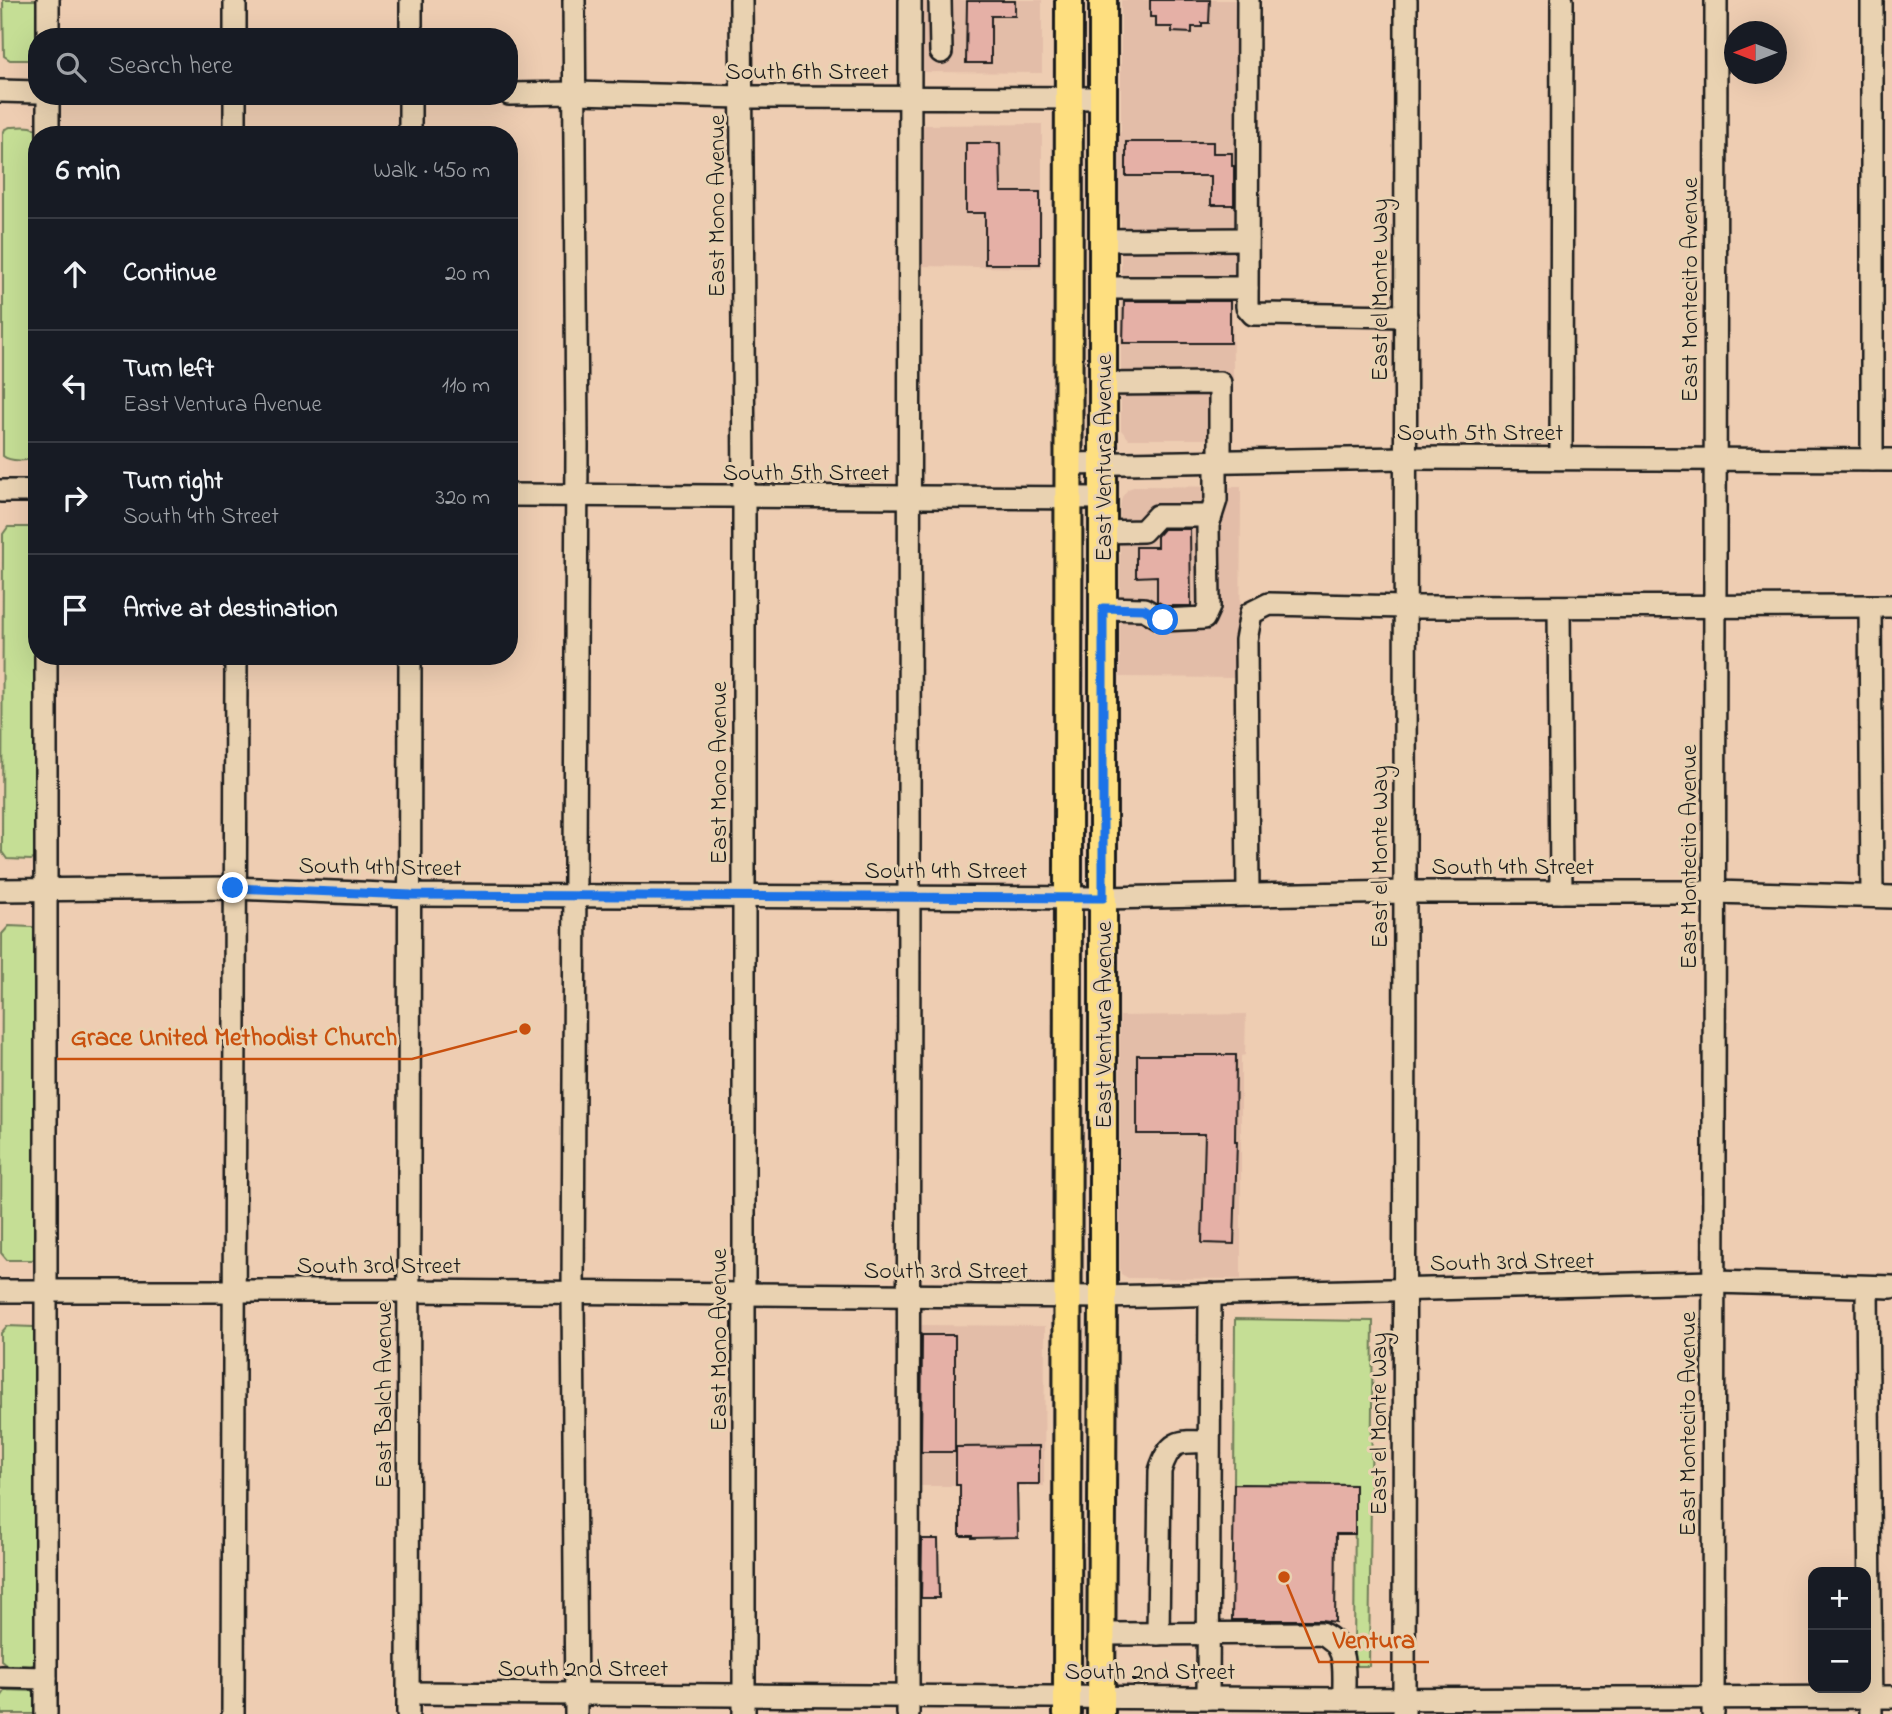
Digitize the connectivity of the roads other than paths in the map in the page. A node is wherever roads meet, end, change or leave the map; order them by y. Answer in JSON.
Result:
{"nodes":[{"id":1,"x":48,"y":0,"type":"edge"},
{"id":2,"x":235,"y":0,"type":"edge"},
{"id":3,"x":411,"y":0,"type":"edge"},
{"id":4,"x":574,"y":0,"type":"edge"},
{"id":5,"x":741,"y":0,"type":"edge"},
{"id":6,"x":910,"y":0,"type":"edge"},
{"id":7,"x":940,"y":0,"type":"edge"},
{"id":8,"x":1069,"y":0,"type":"edge"},
{"id":9,"x":1103,"y":0,"type":"edge"},
{"id":10,"x":1248,"y":0,"type":"edge"},
{"id":11,"x":1406,"y":0,"type":"edge"},
{"id":12,"x":1562,"y":0,"type":"edge"},
{"id":13,"x":1716,"y":0,"type":"edge"},
{"id":14,"x":1872,"y":0,"type":"edge"},
{"id":15,"x":48,"y":28,"type":"edge"},
{"id":16,"x":235,"y":28,"type":"edge"},
{"id":17,"x":411,"y":28,"type":"edge"},
{"id":18,"x":941,"y":52,"type":"dead end"},
{"id":19,"x":0,"y":91,"type":"edge"},
{"id":20,"x":28,"y":92,"type":"edge"},
{"id":21,"x":575,"y":93,"type":"junction"},
{"id":22,"x":518,"y":94,"type":"edge"},
{"id":23,"x":742,"y":97,"type":"junction"},
{"id":24,"x":910,"y":98,"type":"junction"},
{"id":25,"x":1069,"y":98,"type":"junction"},
{"id":26,"x":1104,"y":98,"type":"junction"},
{"id":27,"x":48,"y":105,"type":"edge"},
{"id":28,"x":235,"y":105,"type":"edge"},
{"id":29,"x":411,"y":105,"type":"edge"},
{"id":30,"x":48,"y":126,"type":"edge"},
{"id":31,"x":235,"y":126,"type":"edge"},
{"id":32,"x":410,"y":126,"type":"edge"},
{"id":33,"x":1247,"y":239,"type":"junction"},
{"id":34,"x":1103,"y":240,"type":"junction"},
{"id":35,"x":1103,"y":288,"type":"junction"},
{"id":36,"x":1247,"y":288,"type":"junction"},
{"id":37,"x":1406,"y":316,"type":"junction"},
{"id":38,"x":1102,"y":384,"type":"junction"},
{"id":39,"x":1405,"y":458,"type":"junction"},
{"id":40,"x":1561,"y":458,"type":"junction"},
{"id":41,"x":1715,"y":459,"type":"junction"},
{"id":42,"x":1882,"y":460,"type":"edge"},
{"id":43,"x":1218,"y":462,"type":"junction"},
{"id":44,"x":1102,"y":463,"type":"junction"},
{"id":45,"x":1069,"y":464,"type":"junction"},
{"id":46,"x":0,"y":491,"type":"edge"},
{"id":47,"x":28,"y":491,"type":"edge"},
{"id":48,"x":518,"y":495,"type":"edge"},
{"id":49,"x":576,"y":496,"type":"junction"},
{"id":50,"x":744,"y":498,"type":"junction"},
{"id":51,"x":910,"y":498,"type":"junction"},
{"id":52,"x":1069,"y":498,"type":"junction"},
{"id":53,"x":1102,"y":498,"type":"junction"},
{"id":54,"x":1211,"y":516,"type":"junction"},
{"id":55,"x":1102,"y":532,"type":"junction"},
{"id":56,"x":1881,"y":606,"type":"edge"},
{"id":57,"x":1405,"y":607,"type":"junction"},
{"id":58,"x":1559,"y":607,"type":"junction"},
{"id":59,"x":1715,"y":607,"type":"junction"},
{"id":60,"x":1103,"y":608,"type":"junction"},
{"id":61,"x":46,"y":665,"type":"edge"},
{"id":62,"x":236,"y":665,"type":"edge"},
{"id":63,"x":410,"y":665,"type":"edge"},
{"id":64,"x":233,"y":888,"type":"junction"},
{"id":65,"x":0,"y":891,"type":"edge"},
{"id":66,"x":46,"y":891,"type":"junction"},
{"id":67,"x":1405,"y":892,"type":"junction"},
{"id":68,"x":1561,"y":892,"type":"junction"},
{"id":69,"x":1714,"y":892,"type":"junction"},
{"id":70,"x":411,"y":895,"type":"junction"},
{"id":71,"x":574,"y":895,"type":"junction"},
{"id":72,"x":743,"y":895,"type":"junction"},
{"id":73,"x":1248,"y":895,"type":"junction"},
{"id":74,"x":909,"y":896,"type":"junction"},
{"id":75,"x":1882,"y":897,"type":"edge"},
{"id":76,"x":1069,"y":898,"type":"junction"},
{"id":77,"x":1103,"y":898,"type":"junction"},
{"id":78,"x":1714,"y":1282,"type":"junction"},
{"id":79,"x":1867,"y":1287,"type":"junction"},
{"id":80,"x":1892,"y":1287,"type":"edge"},
{"id":81,"x":47,"y":1290,"type":"junction"},
{"id":82,"x":1405,"y":1290,"type":"junction"},
{"id":83,"x":0,"y":1291,"type":"edge"},
{"id":84,"x":409,"y":1291,"type":"junction"},
{"id":85,"x":233,"y":1292,"type":"junction"},
{"id":86,"x":573,"y":1293,"type":"junction"},
{"id":87,"x":744,"y":1294,"type":"junction"},
{"id":88,"x":1210,"y":1294,"type":"junction"},
{"id":89,"x":910,"y":1296,"type":"junction"},
{"id":90,"x":1069,"y":1297,"type":"junction"},
{"id":91,"x":1103,"y":1297,"type":"junction"},
{"id":92,"x":1208,"y":1442,"type":"junction"},
{"id":93,"x":1101,"y":1634,"type":"junction"},
{"id":94,"x":1158,"y":1634,"type":"junction"},
{"id":95,"x":1207,"y":1634,"type":"junction"},
{"id":96,"x":0,"y":1677,"type":"edge"},
{"id":97,"x":46,"y":1678,"type":"junction"},
{"id":98,"x":1208,"y":1698,"type":"junction"},
{"id":99,"x":1344,"y":1699,"type":"junction"},
{"id":100,"x":408,"y":1703,"type":"edge"},
{"id":101,"x":1878,"y":1703,"type":"edge"},
{"id":102,"x":575,"y":1704,"type":"edge"},
{"id":103,"x":744,"y":1704,"type":"edge"},
{"id":104,"x":908,"y":1705,"type":"edge"},
{"id":105,"x":1067,"y":1705,"type":"edge"},
{"id":106,"x":1101,"y":1705,"type":"edge"},
{"id":107,"x":1247,"y":1706,"type":"edge"},
{"id":108,"x":1404,"y":1706,"type":"edge"},
{"id":109,"x":1713,"y":1706,"type":"edge"},
{"id":110,"x":46,"y":1714,"type":"edge"},
{"id":111,"x":233,"y":1714,"type":"edge"}],
"edges":[{"from":1,"to":15,"type":"street"},
{"from":2,"to":16,"type":"street"},
{"from":3,"to":17,"type":"street"},
{"from":4,"to":21,"type":"street"},
{"from":5,"to":23,"type":"street","name":"East Mono Avenue"},
{"from":6,"to":24,"type":"street"},
{"from":7,"to":18,"type":"street"},
{"from":8,"to":25,"type":"main road","name":"East Ventura Avenue"},
{"from":9,"to":26,"type":"main road","name":"East Ventura Avenue"},
{"from":10,"to":33,"type":"street"},
{"from":11,"to":37,"type":"street","name":"East el Monte Way"},
{"from":12,"to":40,"type":"street"},
{"from":13,"to":41,"type":"street","name":"East Montecito Avenue"},
{"from":14,"to":42,"type":"street"},
{"from":19,"to":20,"type":"street"},
{"from":21,"to":22,"type":"street","name":"South 6th Street"},
{"from":21,"to":23,"type":"street","name":"South 6th Street"},
{"from":21,"to":49,"type":"street"},
{"from":23,"to":24,"type":"street","name":"South 6th Street"},
{"from":23,"to":50,"type":"street","name":"East Mono Avenue"},
{"from":24,"to":25,"type":"street","name":"South 6th Street"},
{"from":24,"to":51,"type":"street"},
{"from":25,"to":26,"type":"street","name":"South 6th Street"},
{"from":25,"to":45,"type":"main road","name":"East Ventura Avenue"},
{"from":26,"to":34,"type":"main road","name":"East Ventura Avenue"},
{"from":27,"to":30,"type":"street"},
{"from":28,"to":31,"type":"street"},
{"from":29,"to":32,"type":"street"},
{"from":33,"to":34,"type":"street"},
{"from":33,"to":36,"type":"street"},
{"from":34,"to":35,"type":"main road","name":"East Ventura Avenue"},
{"from":35,"to":36,"type":"street"},
{"from":35,"to":38,"type":"main road","name":"East Ventura Avenue"},
{"from":36,"to":37,"type":"street"},
{"from":37,"to":39,"type":"street","name":"East el Monte Way"},
{"from":38,"to":43,"type":"street"},
{"from":38,"to":44,"type":"main road","name":"East Ventura Avenue"},
{"from":39,"to":40,"type":"street","name":"South 5th Street"},
{"from":39,"to":43,"type":"street","name":"South 5th Street"},
{"from":39,"to":57,"type":"street","name":"East el Monte Way"},
{"from":40,"to":41,"type":"street","name":"South 5th Street"},
{"from":41,"to":42,"type":"street","name":"South 5th Street"},
{"from":41,"to":59,"type":"street","name":"East Montecito Avenue"},
{"from":43,"to":44,"type":"street","name":"South 5th Street"},
{"from":43,"to":54,"type":"street"},
{"from":44,"to":45,"type":"street","name":"South 5th Street"},
{"from":44,"to":53,"type":"main road","name":"East Ventura Avenue"},
{"from":45,"to":52,"type":"main road","name":"East Ventura Avenue"},
{"from":46,"to":47,"type":"street"},
{"from":48,"to":49,"type":"street","name":"South 5th Street"},
{"from":49,"to":50,"type":"street","name":"South 5th Street"},
{"from":49,"to":71,"type":"street"},
{"from":50,"to":51,"type":"street","name":"South 5th Street"},
{"from":50,"to":72,"type":"street","name":"East Mono Avenue"},
{"from":51,"to":52,"type":"street","name":"South 5th Street"},
{"from":51,"to":74,"type":"street"},
{"from":52,"to":53,"type":"street","name":"South 5th Street"},
{"from":52,"to":76,"type":"main road","name":"East Ventura Avenue"},
{"from":53,"to":55,"type":"main road","name":"East Ventura Avenue"},
{"from":54,"to":55,"type":"street"},
{"from":54,"to":60,"type":"street"},
{"from":55,"to":60,"type":"main road","name":"East Ventura Avenue"},
{"from":56,"to":59,"type":"street"},
{"from":56,"to":75,"type":"street"},
{"from":57,"to":58,"type":"street"},
{"from":57,"to":67,"type":"street","name":"East el Monte Way"},
{"from":57,"to":73,"type":"street"},
{"from":58,"to":59,"type":"street"},
{"from":58,"to":68,"type":"street"},
{"from":59,"to":69,"type":"street","name":"East Montecito Avenue"},
{"from":60,"to":77,"type":"main road","name":"East Ventura Avenue"},
{"from":61,"to":66,"type":"street"},
{"from":62,"to":64,"type":"street"},
{"from":63,"to":70,"type":"street","name":"East Balch Avenue"},
{"from":64,"to":66,"type":"street","name":"South 4th Street"},
{"from":64,"to":70,"type":"street","name":"South 4th Street"},
{"from":64,"to":85,"type":"street"},
{"from":65,"to":66,"type":"street","name":"South 4th Street"},
{"from":66,"to":81,"type":"street"},
{"from":67,"to":68,"type":"street","name":"South 4th Street"},
{"from":67,"to":73,"type":"street","name":"South 4th Street"},
{"from":67,"to":82,"type":"street","name":"East el Monte Way"},
{"from":68,"to":69,"type":"street","name":"South 4th Street"},
{"from":69,"to":75,"type":"street","name":"South 4th Street"},
{"from":69,"to":78,"type":"street","name":"East Montecito Avenue"},
{"from":70,"to":71,"type":"street","name":"South 4th Street"},
{"from":70,"to":84,"type":"street","name":"East Balch Avenue"},
{"from":71,"to":72,"type":"street","name":"South 4th Street"},
{"from":71,"to":86,"type":"street"},
{"from":72,"to":74,"type":"street","name":"South 4th Street"},
{"from":72,"to":87,"type":"street","name":"East Mono Avenue"},
{"from":73,"to":77,"type":"street","name":"South 4th Street"},
{"from":74,"to":76,"type":"street","name":"South 4th Street"},
{"from":74,"to":89,"type":"street"},
{"from":76,"to":77,"type":"street","name":"South 4th Street"},
{"from":76,"to":90,"type":"main road","name":"East Ventura Avenue"},
{"from":77,"to":91,"type":"main road","name":"East Ventura Avenue"},
{"from":78,"to":79,"type":"street","name":"South 3rd Street"},
{"from":78,"to":82,"type":"street","name":"South 3rd Street"},
{"from":78,"to":109,"type":"street","name":"East Montecito Avenue"},
{"from":79,"to":80,"type":"street","name":"South 3rd Street"},
{"from":79,"to":101,"type":"street"},
{"from":81,"to":83,"type":"street","name":"South 3rd Street"},
{"from":81,"to":85,"type":"street","name":"South 3rd Street"},
{"from":81,"to":97,"type":"street"},
{"from":82,"to":88,"type":"street","name":"South 3rd Street"},
{"from":82,"to":108,"type":"street","name":"East el Monte Way"},
{"from":84,"to":85,"type":"street","name":"South 3rd Street"},
{"from":84,"to":86,"type":"street","name":"South 3rd Street"},
{"from":84,"to":100,"type":"street","name":"East Balch Avenue"},
{"from":85,"to":111,"type":"street"},
{"from":86,"to":87,"type":"street","name":"South 3rd Street"},
{"from":86,"to":102,"type":"street"},
{"from":87,"to":89,"type":"street","name":"South 3rd Street"},
{"from":87,"to":103,"type":"street","name":"East Mono Avenue"},
{"from":88,"to":91,"type":"street","name":"South 3rd Street"},
{"from":88,"to":92,"type":"street"},
{"from":89,"to":90,"type":"street","name":"South 3rd Street"},
{"from":89,"to":104,"type":"street"},
{"from":90,"to":91,"type":"street","name":"South 3rd Street"},
{"from":90,"to":105,"type":"main road","name":"East Ventura Avenue"},
{"from":91,"to":93,"type":"main road","name":"East Ventura Avenue"},
{"from":92,"to":94,"type":"street"},
{"from":92,"to":95,"type":"street"},
{"from":93,"to":94,"type":"street"},
{"from":93,"to":106,"type":"main road","name":"East Ventura Avenue"},
{"from":94,"to":95,"type":"street"},
{"from":95,"to":98,"type":"street"},
{"from":95,"to":99,"type":"street"},
{"from":96,"to":97,"type":"street"},
{"from":97,"to":110,"type":"street"},
{"from":98,"to":106,"type":"street","name":"South 2nd Street"},
{"from":98,"to":107,"type":"street","name":"South 2nd Street"},
{"from":99,"to":107,"type":"street","name":"South 2nd Street"},
{"from":99,"to":108,"type":"street","name":"South 2nd Street"},
{"from":100,"to":102,"type":"street","name":"South 2nd Street"},
{"from":101,"to":109,"type":"street","name":"South 2nd Street"},
{"from":102,"to":103,"type":"street","name":"South 2nd Street"},
{"from":103,"to":104,"type":"street","name":"South 2nd Street"},
{"from":104,"to":105,"type":"street","name":"South 2nd Street"},
{"from":105,"to":106,"type":"street","name":"South 2nd Street"},
{"from":108,"to":109,"type":"street","name":"South 2nd Street"}]}
